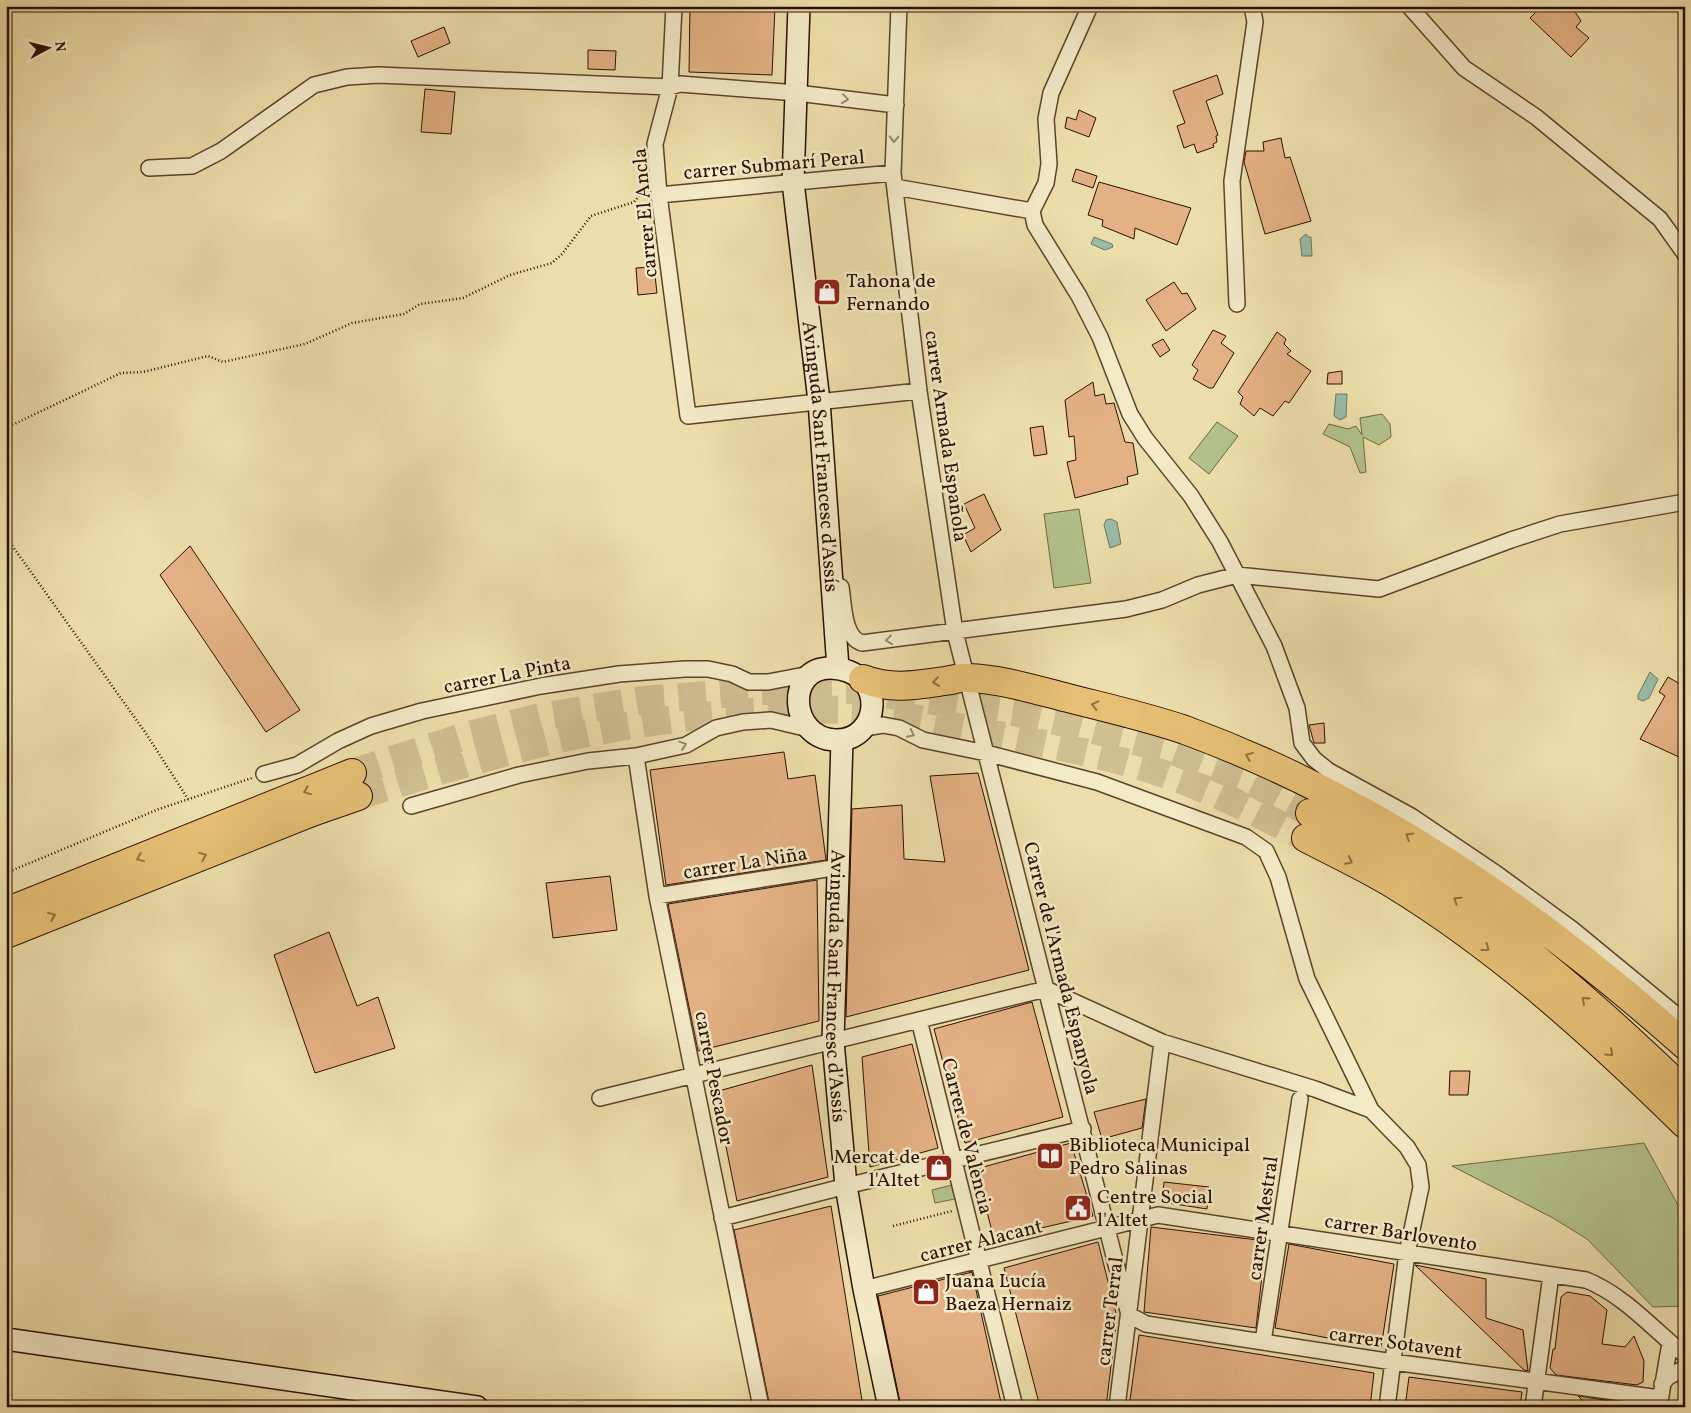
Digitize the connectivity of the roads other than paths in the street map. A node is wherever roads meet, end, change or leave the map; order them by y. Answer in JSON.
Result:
{"nodes":[{"id":1,"x":674,"y":6,"type":"edge"},
{"id":2,"x":799,"y":6,"type":"edge"},
{"id":3,"x":899,"y":6,"type":"edge"},
{"id":4,"x":1090,"y":6,"type":"edge"},
{"id":5,"x":1252,"y":6,"type":"edge"},
{"id":6,"x":1409,"y":6,"type":"edge"},
{"id":7,"x":670,"y":87,"type":"junction"},
{"id":8,"x":796,"y":92,"type":"junction"},
{"id":9,"x":896,"y":105,"type":"junction"},
{"id":10,"x":149,"y":168,"type":"dead end"},
{"id":11,"x":894,"y":180,"type":"junction"},
{"id":12,"x":793,"y":182,"type":"junction"},
{"id":13,"x":659,"y":195,"type":"junction"},
{"id":14,"x":1032,"y":211,"type":"junction"},
{"id":15,"x":1685,"y":254,"type":"edge"},
{"id":16,"x":1237,"y":304,"type":"dead end"},
{"id":17,"x":919,"y":391,"type":"junction"},
{"id":18,"x":819,"y":401,"type":"junction"},
{"id":19,"x":1685,"y":502,"type":"edge"},
{"id":20,"x":829,"y":524,"type":"junction"},
{"id":21,"x":1238,"y":575,"type":"junction"},
{"id":22,"x":954,"y":632,"type":"junction"},
{"id":23,"x":838,"y":668,"type":"junction"},
{"id":24,"x":810,"y":674,"type":"junction"},
{"id":25,"x":966,"y":678,"type":"junction"},
{"id":26,"x":863,"y":679,"type":"junction"},
{"id":27,"x":768,"y":682,"type":"junction"},
{"id":28,"x":798,"y":697,"type":"junction"},
{"id":29,"x":864,"y":728,"type":"junction"},
{"id":30,"x":809,"y":729,"type":"junction"},
{"id":31,"x":842,"y":740,"type":"junction"},
{"id":32,"x":986,"y":753,"type":"junction"},
{"id":33,"x":636,"y":756,"type":"junction"},
{"id":34,"x":264,"y":774,"type":"road end"},
{"id":35,"x":411,"y":806,"type":"dead end"},
{"id":36,"x":839,"y":867,"type":"junction"},
{"id":37,"x":657,"y":896,"type":"junction"},
{"id":38,"x":6,"y":912,"type":"edge"},
{"id":39,"x":6,"y":934,"type":"edge"},
{"id":40,"x":1046,"y":989,"type":"junction"},
{"id":41,"x":919,"y":1020,"type":"junction"},
{"id":42,"x":1685,"y":1022,"type":"edge"},
{"id":43,"x":833,"y":1041,"type":"junction"},
{"id":44,"x":1162,"y":1042,"type":"junction"},
{"id":45,"x":1685,"y":1044,"type":"edge"},
{"id":46,"x":694,"y":1075,"type":"junction"},
{"id":47,"x":1685,"y":1092,"type":"edge"},
{"id":48,"x":600,"y":1098,"type":"dead end"},
{"id":49,"x":1300,"y":1099,"type":"dead end"},
{"id":50,"x":1371,"y":1110,"type":"junction"},
{"id":51,"x":1685,"y":1124,"type":"edge"},
{"id":52,"x":1083,"y":1129,"type":"junction"},
{"id":53,"x":954,"y":1161,"type":"junction"},
{"id":54,"x":846,"y":1186,"type":"junction"},
{"id":55,"x":722,"y":1218,"type":"junction"},
{"id":56,"x":1140,"y":1219,"type":"junction"},
{"id":57,"x":1108,"y":1229,"type":"junction"},
{"id":58,"x":1279,"y":1233,"type":"junction"},
{"id":59,"x":1408,"y":1253,"type":"junction"},
{"id":60,"x":979,"y":1261,"type":"junction"},
{"id":61,"x":1551,"y":1275,"type":"junction"},
{"id":62,"x":864,"y":1289,"type":"junction"},
{"id":63,"x":1128,"y":1316,"type":"junction"},
{"id":64,"x":6,"y":1339,"type":"edge"},
{"id":65,"x":1264,"y":1342,"type":"junction"},
{"id":66,"x":1670,"y":1343,"type":"junction"},
{"id":67,"x":1685,"y":1355,"type":"edge"},
{"id":68,"x":1393,"y":1362,"type":"junction"},
{"id":69,"x":1685,"y":1368,"type":"edge"},
{"id":70,"x":1536,"y":1382,"type":"junction"},
{"id":71,"x":1660,"y":1396,"type":"edge"},
{"id":72,"x":477,"y":1407,"type":"edge"},
{"id":73,"x":761,"y":1407,"type":"edge"},
{"id":74,"x":889,"y":1407,"type":"edge"},
{"id":75,"x":1015,"y":1407,"type":"edge"},
{"id":76,"x":1117,"y":1407,"type":"edge"},
{"id":77,"x":1387,"y":1407,"type":"edge"},
{"id":78,"x":1533,"y":1407,"type":"edge"}],
"edges":[{"from":1,"to":7,"type":"street","name":"carrer El Ancla"},
{"from":2,"to":8,"type":"main road","name":"Avinguda Sant Francesc d'Assís"},
{"from":3,"to":9,"type":"street","name":"carrer Armada Española"},
{"from":4,"to":14,"type":"street"},
{"from":5,"to":16,"type":"street"},
{"from":6,"to":15,"type":"street"},
{"from":7,"to":8,"type":"street"},
{"from":7,"to":10,"type":"street"},
{"from":7,"to":13,"type":"street","name":"carrer El Ancla"},
{"from":8,"to":9,"type":"street","one_way":true},
{"from":8,"to":12,"type":"main road","name":"Avinguda Sant Francesc d'Assís"},
{"from":9,"to":11,"type":"street","name":"carrer Armada Española","one_way":true},
{"from":11,"to":12,"type":"street","name":"carrer Submarí Peral"},
{"from":11,"to":14,"type":"street"},
{"from":11,"to":17,"type":"street","name":"carrer Armada Española"},
{"from":12,"to":13,"type":"street","name":"carrer Submarí Peral"},
{"from":12,"to":18,"type":"main road","name":"Avinguda Sant Francesc d'Assís"},
{"from":13,"to":18,"type":"street","name":"carrer El Ancla"},
{"from":14,"to":21,"type":"street"},
{"from":17,"to":18,"type":"street"},
{"from":17,"to":22,"type":"street","name":"carrer Armada Española"},
{"from":18,"to":20,"type":"main road","name":"Avinguda Sant Francesc d'Assís"},
{"from":19,"to":21,"type":"street"},
{"from":22,"to":20,"type":"street","one_way":true},
{"from":20,"to":23,"type":"main road","name":"Avinguda Sant Francesc d'Assís"},
{"from":21,"to":22,"type":"street"},
{"from":21,"to":42,"type":"street"},
{"from":22,"to":25,"type":"street","name":"Carrer de l'Armada Espanyola"},
{"from":23,"to":24,"type":"main road"},
{"from":23,"to":26,"type":"main road"},
{"from":24,"to":27,"type":"street","name":"carrer La Pinta"},
{"from":24,"to":28,"type":"main road"},
{"from":25,"to":26,"type":"highway","one_way":true},
{"from":25,"to":32,"type":"street","name":"Carrer de l'Armada Espanyola"},
{"from":45,"to":25,"type":"highway","one_way":true},
{"from":26,"to":29,"type":"main road"},
{"from":27,"to":28,"type":"street","name":"carrer La Pinta"},
{"from":27,"to":34,"type":"street","name":"carrer La Pinta"},
{"from":28,"to":30,"type":"main road"},
{"from":29,"to":31,"type":"main road"},
{"from":29,"to":32,"type":"street","one_way":true},
{"from":30,"to":31,"type":"main road"},
{"from":33,"to":30,"type":"street","one_way":true},
{"from":31,"to":36,"type":"main road","name":"Avinguda Sant Francesc d’Assís"},
{"from":32,"to":40,"type":"street","name":"Carrer de l'Armada Espanyola"},
{"from":32,"to":50,"type":"street"},
{"from":33,"to":35,"type":"street"},
{"from":33,"to":37,"type":"street","name":"carrer Pescador"},
{"from":36,"to":37,"type":"street","name":"carrer La Niña"},
{"from":36,"to":43,"type":"main road","name":"Avinguda Sant Francesc d’Assís"},
{"from":37,"to":46,"type":"street","name":"carrer Pescador"},
{"from":39,"to":38,"type":"highway","one_way":true},
{"from":40,"to":41,"type":"street"},
{"from":40,"to":44,"type":"street"},
{"from":40,"to":52,"type":"street","name":"Carrer de l'Armada Espanyola"},
{"from":41,"to":43,"type":"street"},
{"from":41,"to":53,"type":"street","name":"Carrer de València"},
{"from":43,"to":46,"type":"street"},
{"from":43,"to":54,"type":"main road","name":"Avinguda Sant Francesc d’Assís"},
{"from":44,"to":50,"type":"street"},
{"from":44,"to":56,"type":"street","name":"carrer Terral"},
{"from":46,"to":48,"type":"street"},
{"from":46,"to":55,"type":"street","name":"carrer Pescador"},
{"from":47,"to":51,"type":"highway","one_way":true},
{"from":49,"to":58,"type":"street","name":"carrer Mestral"},
{"from":50,"to":59,"type":"street"},
{"from":52,"to":53,"type":"street"},
{"from":52,"to":57,"type":"street","name":"Carrer de l'Armada Espanyola"},
{"from":53,"to":54,"type":"street"},
{"from":53,"to":60,"type":"street","name":"Carrer de València"},
{"from":54,"to":55,"type":"street"},
{"from":54,"to":62,"type":"main road","name":"Avinguda Sant Francesc d’Assís"},
{"from":55,"to":73,"type":"street","name":"carrer Pescador"},
{"from":56,"to":57,"type":"street","name":"carrer Barlovento"},
{"from":56,"to":58,"type":"street","name":"carrer Barlovento"},
{"from":56,"to":63,"type":"street","name":"carrer Terral"},
{"from":57,"to":60,"type":"street","name":"carrer Alacant"},
{"from":57,"to":63,"type":"street","name":"Carrer de l'Armada Espanyola"},
{"from":58,"to":59,"type":"street","name":"carrer Barlovento"},
{"from":58,"to":65,"type":"street","name":"carrer Mestral"},
{"from":59,"to":61,"type":"street","name":"carrer Barlovento"},
{"from":59,"to":68,"type":"street"},
{"from":60,"to":62,"type":"street","name":"carrer Alacant"},
{"from":60,"to":75,"type":"street","name":"Carrer de València"},
{"from":61,"to":66,"type":"street","name":"carrer Barlovento"},
{"from":61,"to":70,"type":"street"},
{"from":62,"to":74,"type":"main road","name":"Avinguda Sant Francesc d’Assís"},
{"from":63,"to":65,"type":"street","name":"carrer Sotavent"},
{"from":63,"to":76,"type":"street","name":"carrer Terral"},
{"from":64,"to":72,"type":"main road"},
{"from":65,"to":68,"type":"street","name":"carrer Sotavent"},
{"from":66,"to":67,"type":"street","name":"carrer Barlovento"},
{"from":66,"to":71,"type":"street"},
{"from":68,"to":70,"type":"street","name":"carrer Sotavent"},
{"from":68,"to":77,"type":"street"},
{"from":69,"to":71,"type":"street"},
{"from":70,"to":71,"type":"street","name":"carrer Sotavent"},
{"from":70,"to":78,"type":"street"}]}
